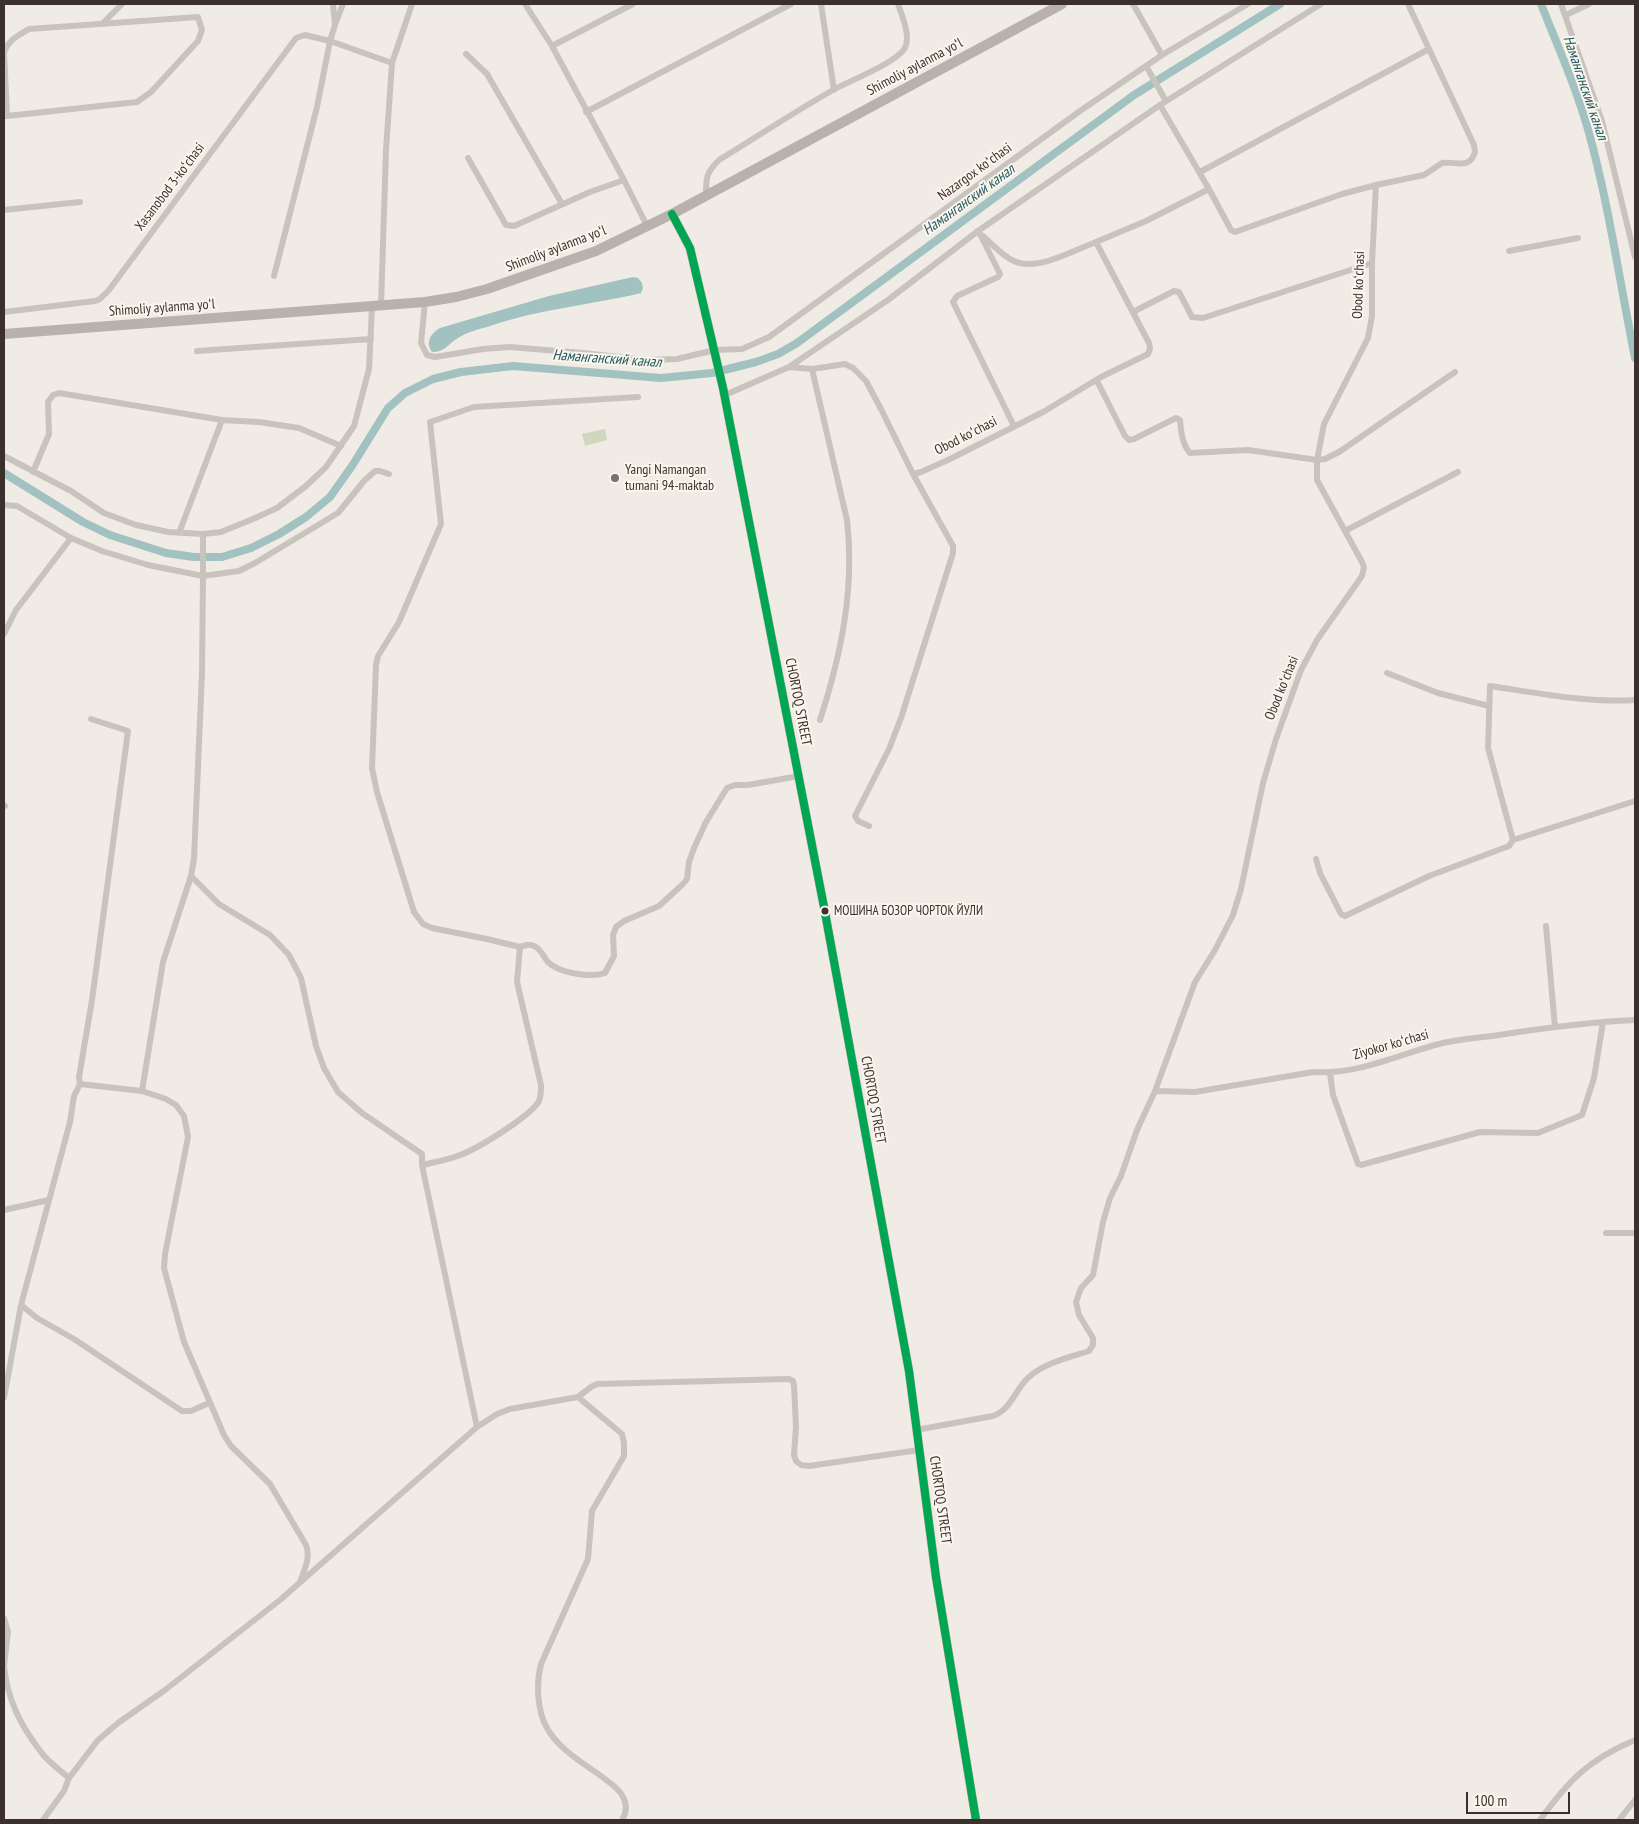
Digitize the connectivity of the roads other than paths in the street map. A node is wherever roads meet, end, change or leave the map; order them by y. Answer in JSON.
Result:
{"nodes":[{"id":1,"x":122,"y":4,"type":"edge"},
{"id":2,"x":333,"y":4,"type":"edge"},
{"id":3,"x":343,"y":4,"type":"edge"},
{"id":4,"x":412,"y":4,"type":"edge"},
{"id":5,"x":525,"y":4,"type":"edge"},
{"id":6,"x":633,"y":4,"type":"edge"},
{"id":7,"x":791,"y":4,"type":"edge"},
{"id":8,"x":821,"y":4,"type":"edge"},
{"id":9,"x":898,"y":4,"type":"edge"},
{"id":10,"x":1062,"y":4,"type":"edge"},
{"id":11,"x":1133,"y":4,"type":"edge"},
{"id":12,"x":1248,"y":4,"type":"edge"},
{"id":13,"x":1321,"y":4,"type":"edge"},
{"id":14,"x":1408,"y":4,"type":"edge"},
{"id":15,"x":1561,"y":4,"type":"edge"},
{"id":16,"x":1589,"y":4,"type":"edge"},
{"id":17,"x":1566,"y":15,"type":"junction"},
{"id":18,"x":102,"y":24,"type":"junction"},
{"id":19,"x":335,"y":25,"type":"junction"},
{"id":20,"x":330,"y":41,"type":"junction"},
{"id":21,"x":552,"y":46,"type":"junction"},
{"id":22,"x":1429,"y":49,"type":"junction"},
{"id":23,"x":466,"y":54,"type":"dead end"},
{"id":24,"x":1162,"y":56,"type":"junction"},
{"id":25,"x":392,"y":63,"type":"junction"},
{"id":26,"x":1146,"y":66,"type":"junction"},
{"id":27,"x":834,"y":90,"type":"junction"},
{"id":28,"x":1166,"y":101,"type":"junction"},
{"id":29,"x":1160,"y":105,"type":"junction"},
{"id":30,"x":586,"y":112,"type":"junction"},
{"id":31,"x":5,"y":116,"type":"edge"},
{"id":32,"x":468,"y":158,"type":"dead end"},
{"id":33,"x":1200,"y":172,"type":"junction"},
{"id":34,"x":624,"y":180,"type":"junction"},
{"id":35,"x":1376,"y":185,"type":"junction"},
{"id":36,"x":1209,"y":189,"type":"junction"},
{"id":37,"x":706,"y":196,"type":"junction"},
{"id":38,"x":80,"y":202,"type":"dead end"},
{"id":39,"x":562,"y":204,"type":"junction"},
{"id":40,"x":4,"y":210,"type":"edge"},
{"id":41,"x":672,"y":214,"type":"junction"},
{"id":42,"x":647,"y":226,"type":"junction"},
{"id":43,"x":979,"y":233,"type":"junction"},
{"id":44,"x":1578,"y":238,"type":"dead end"},
{"id":45,"x":1096,"y":242,"type":"junction"},
{"id":46,"x":1634,"y":248,"type":"edge"},
{"id":47,"x":1509,"y":251,"type":"dead end"},
{"id":48,"x":1635,"y":257,"type":"edge"},
{"id":49,"x":1372,"y":263,"type":"junction"},
{"id":50,"x":274,"y":276,"type":"dead end"},
{"id":51,"x":425,"y":302,"type":"junction"},
{"id":52,"x":376,"y":307,"type":"junction"},
{"id":53,"x":4,"y":312,"type":"edge"},
{"id":54,"x":1133,"y":312,"type":"junction"},
{"id":55,"x":4,"y":334,"type":"edge"},
{"id":56,"x":371,"y":339,"type":"junction"},
{"id":57,"x":197,"y":351,"type":"dead end"},
{"id":58,"x":715,"y":352,"type":"junction"},
{"id":59,"x":789,"y":367,"type":"junction"},
{"id":60,"x":812,"y":369,"type":"junction"},
{"id":61,"x":1455,"y":372,"type":"dead end"},
{"id":62,"x":1097,"y":381,"type":"junction"},
{"id":63,"x":724,"y":391,"type":"junction"},
{"id":64,"x":638,"y":397,"type":"dead end"},
{"id":65,"x":222,"y":420,"type":"junction"},
{"id":66,"x":1014,"y":426,"type":"junction"},
{"id":67,"x":341,"y":446,"type":"junction"},
{"id":68,"x":4,"y":456,"type":"edge"},
{"id":69,"x":1316,"y":460,"type":"junction"},
{"id":70,"x":34,"y":472,"type":"junction"},
{"id":71,"x":1458,"y":472,"type":"dead end"},
{"id":72,"x":389,"y":474,"type":"dead end"},
{"id":73,"x":913,"y":474,"type":"junction"},
{"id":74,"x":4,"y":505,"type":"edge"},
{"id":75,"x":1345,"y":531,"type":"junction"},
{"id":76,"x":179,"y":533,"type":"junction"},
{"id":77,"x":203,"y":536,"type":"junction"},
{"id":78,"x":71,"y":538,"type":"junction"},
{"id":79,"x":203,"y":572,"type":"junction"},
{"id":80,"x":4,"y":634,"type":"edge"},
{"id":81,"x":1387,"y":674,"type":"dead end"},
{"id":82,"x":1635,"y":700,"type":"edge"},
{"id":83,"x":1489,"y":706,"type":"junction"},
{"id":84,"x":90,"y":720,"type":"dead end"},
{"id":85,"x":820,"y":720,"type":"dead end"},
{"id":86,"x":799,"y":776,"type":"junction"},
{"id":87,"x":1635,"y":801,"type":"edge"},
{"id":88,"x":869,"y":826,"type":"dead end"},
{"id":89,"x":1513,"y":840,"type":"junction"},
{"id":90,"x":1316,"y":859,"type":"dead end"},
{"id":91,"x":191,"y":876,"type":"junction"},
{"id":92,"x":1546,"y":926,"type":"dead end"},
{"id":93,"x":520,"y":947,"type":"junction"},
{"id":94,"x":1635,"y":1020,"type":"edge"},
{"id":95,"x":1602,"y":1022,"type":"junction"},
{"id":96,"x":1555,"y":1027,"type":"junction"},
{"id":97,"x":1330,"y":1073,"type":"junction"},
{"id":98,"x":80,"y":1084,"type":"junction"},
{"id":99,"x":142,"y":1091,"type":"junction"},
{"id":100,"x":1155,"y":1091,"type":"junction"},
{"id":101,"x":422,"y":1165,"type":"junction"},
{"id":102,"x":49,"y":1200,"type":"junction"},
{"id":103,"x":4,"y":1210,"type":"edge"},
{"id":104,"x":1606,"y":1233,"type":"dead end"},
{"id":105,"x":1635,"y":1233,"type":"edge"},
{"id":106,"x":21,"y":1306,"type":"junction"},
{"id":107,"x":578,"y":1397,"type":"junction"},
{"id":108,"x":4,"y":1398,"type":"edge"},
{"id":109,"x":209,"y":1403,"type":"junction"},
{"id":110,"x":477,"y":1427,"type":"junction"},
{"id":111,"x":916,"y":1430,"type":"junction"},
{"id":112,"x":919,"y":1450,"type":"junction"},
{"id":113,"x":300,"y":1583,"type":"junction"},
{"id":114,"x":4,"y":1618,"type":"edge"},
{"id":115,"x":4,"y":1666,"type":"edge"},
{"id":116,"x":1635,"y":1740,"type":"edge"},
{"id":117,"x":70,"y":1778,"type":"junction"},
{"id":118,"x":1635,"y":1800,"type":"edge"},
{"id":119,"x":43,"y":1820,"type":"edge"},
{"id":120,"x":622,"y":1820,"type":"edge"},
{"id":121,"x":976,"y":1820,"type":"edge"},
{"id":122,"x":1540,"y":1820,"type":"edge"},
{"id":123,"x":1619,"y":1820,"type":"edge"}],
"edges":[{"from":1,"to":18,"type":"street"},
{"from":2,"to":19,"type":"street"},
{"from":3,"to":19,"type":"street"},
{"from":4,"to":25,"type":"street"},
{"from":5,"to":21,"type":"street"},
{"from":6,"to":21,"type":"street"},
{"from":7,"to":30,"type":"street"},
{"from":8,"to":27,"type":"street"},
{"from":9,"to":27,"type":"street"},
{"from":10,"to":37,"type":"main road","name":"Shimoliy aylanma yoʻl"},
{"from":11,"to":24,"type":"street"},
{"from":12,"to":24,"type":"street","name":"Nazargox koʻchasi"},
{"from":13,"to":28,"type":"street"},
{"from":14,"to":22,"type":"street"},
{"from":15,"to":17,"type":"street"},
{"from":16,"to":17,"type":"street"},
{"from":17,"to":46,"type":"street"},
{"from":18,"to":31,"type":"street"},
{"from":18,"to":31,"type":"street"},
{"from":19,"to":20,"type":"street"},
{"from":20,"to":25,"type":"street"},
{"from":20,"to":50,"type":"street"},
{"from":20,"to":53,"type":"street","name":"Xasanobod 3-koʻchasi"},
{"from":21,"to":30,"type":"street"},
{"from":22,"to":33,"type":"street"},
{"from":22,"to":35,"type":"street"},
{"from":23,"to":39,"type":"street"},
{"from":24,"to":26,"type":"street","name":"Nazargox koʻchasi"},
{"from":25,"to":52,"type":"street"},
{"from":26,"to":28,"type":"street"},
{"from":26,"to":58,"type":"street","name":"Nazargox koʻchasi"},
{"from":27,"to":37,"type":"street"},
{"from":28,"to":29,"type":"street"},
{"from":29,"to":33,"type":"street"},
{"from":29,"to":43,"type":"street"},
{"from":30,"to":34,"type":"street"},
{"from":32,"to":39,"type":"street"},
{"from":33,"to":36,"type":"street"},
{"from":34,"to":39,"type":"street"},
{"from":34,"to":42,"type":"street"},
{"from":35,"to":36,"type":"street"},
{"from":35,"to":49,"type":"street","name":"Obod koʻchasi"},
{"from":36,"to":45,"type":"street"},
{"from":37,"to":41,"type":"main road","name":"Shimoliy aylanma yoʻl"},
{"from":38,"to":40,"type":"street"},
{"from":41,"to":42,"type":"main road","name":"Shimoliy aylanma yoʻl"},
{"from":41,"to":58,"type":"main road","name":"CHORTOQ STREET"},
{"from":42,"to":51,"type":"main road","name":"Shimoliy aylanma yoʻl"},
{"from":43,"to":45,"type":"street"},
{"from":43,"to":59,"type":"street"},
{"from":43,"to":66,"type":"street"},
{"from":44,"to":47,"type":"street"},
{"from":45,"to":54,"type":"street","name":"Obod koʻchasi"},
{"from":46,"to":48,"type":"street"},
{"from":49,"to":54,"type":"street"},
{"from":49,"to":69,"type":"street","name":"Obod koʻchasi"},
{"from":51,"to":52,"type":"main road","name":"Shimoliy aylanma yoʻl"},
{"from":51,"to":58,"type":"street","name":"Nazargox koʻchasi"},
{"from":52,"to":55,"type":"main road","name":"Shimoliy aylanma yoʻl"},
{"from":52,"to":56,"type":"street"},
{"from":54,"to":62,"type":"street","name":"Obod koʻchasi"},
{"from":56,"to":57,"type":"street"},
{"from":56,"to":67,"type":"street"},
{"from":58,"to":63,"type":"main road","name":"CHORTOQ STREET"},
{"from":59,"to":60,"type":"street"},
{"from":59,"to":63,"type":"street"},
{"from":60,"to":73,"type":"street"},
{"from":60,"to":85,"type":"street"},
{"from":61,"to":69,"type":"street"},
{"from":62,"to":66,"type":"street","name":"Obod koʻchasi"},
{"from":62,"to":69,"type":"street"},
{"from":63,"to":86,"type":"main road","name":"CHORTOQ STREET"},
{"from":64,"to":93,"type":"street"},
{"from":65,"to":67,"type":"street"},
{"from":65,"to":70,"type":"street"},
{"from":65,"to":76,"type":"street"},
{"from":66,"to":73,"type":"street","name":"Obod koʻchasi"},
{"from":67,"to":77,"type":"street"},
{"from":68,"to":70,"type":"street"},
{"from":69,"to":75,"type":"street","name":"Obod koʻchasi"},
{"from":70,"to":76,"type":"street"},
{"from":71,"to":75,"type":"street"},
{"from":72,"to":79,"type":"street"},
{"from":73,"to":88,"type":"street"},
{"from":74,"to":78,"type":"street"},
{"from":75,"to":100,"type":"street","name":"Obod koʻchasi"},
{"from":76,"to":77,"type":"street"},
{"from":77,"to":79,"type":"street"},
{"from":78,"to":79,"type":"street"},
{"from":78,"to":80,"type":"street"},
{"from":79,"to":91,"type":"street"},
{"from":81,"to":83,"type":"street"},
{"from":82,"to":83,"type":"street"},
{"from":83,"to":89,"type":"street"},
{"from":84,"to":98,"type":"street"},
{"from":86,"to":93,"type":"street"},
{"from":86,"to":111,"type":"main road","name":"CHORTOQ STREET"},
{"from":87,"to":89,"type":"street"},
{"from":89,"to":90,"type":"street"},
{"from":91,"to":99,"type":"street"},
{"from":91,"to":101,"type":"street"},
{"from":92,"to":96,"type":"street"},
{"from":93,"to":101,"type":"street"},
{"from":94,"to":95,"type":"street","name":"Ziyokor koʻchasi"},
{"from":95,"to":96,"type":"street","name":"Ziyokor koʻchasi"},
{"from":95,"to":97,"type":"street"},
{"from":96,"to":97,"type":"street","name":"Ziyokor koʻchasi"},
{"from":97,"to":100,"type":"street","name":"Ziyokor koʻchasi"},
{"from":98,"to":99,"type":"street"},
{"from":98,"to":102,"type":"street"},
{"from":99,"to":109,"type":"street"},
{"from":100,"to":111,"type":"street","name":"Obod koʻchasi"},
{"from":101,"to":110,"type":"street"},
{"from":102,"to":103,"type":"street"},
{"from":102,"to":106,"type":"street"},
{"from":104,"to":105,"type":"street"},
{"from":106,"to":108,"type":"street"},
{"from":106,"to":109,"type":"street"},
{"from":107,"to":110,"type":"street"},
{"from":107,"to":112,"type":"street"},
{"from":107,"to":120,"type":"street"},
{"from":109,"to":113,"type":"street"},
{"from":110,"to":113,"type":"street"},
{"from":111,"to":112,"type":"main road","name":"CHORTOQ STREET"},
{"from":112,"to":121,"type":"main road","name":"CHORTOQ STREET"},
{"from":113,"to":117,"type":"street"},
{"from":114,"to":115,"type":"street"},
{"from":115,"to":117,"type":"street"},
{"from":116,"to":122,"type":"street"},
{"from":117,"to":119,"type":"street"},
{"from":118,"to":123,"type":"street"}]}
